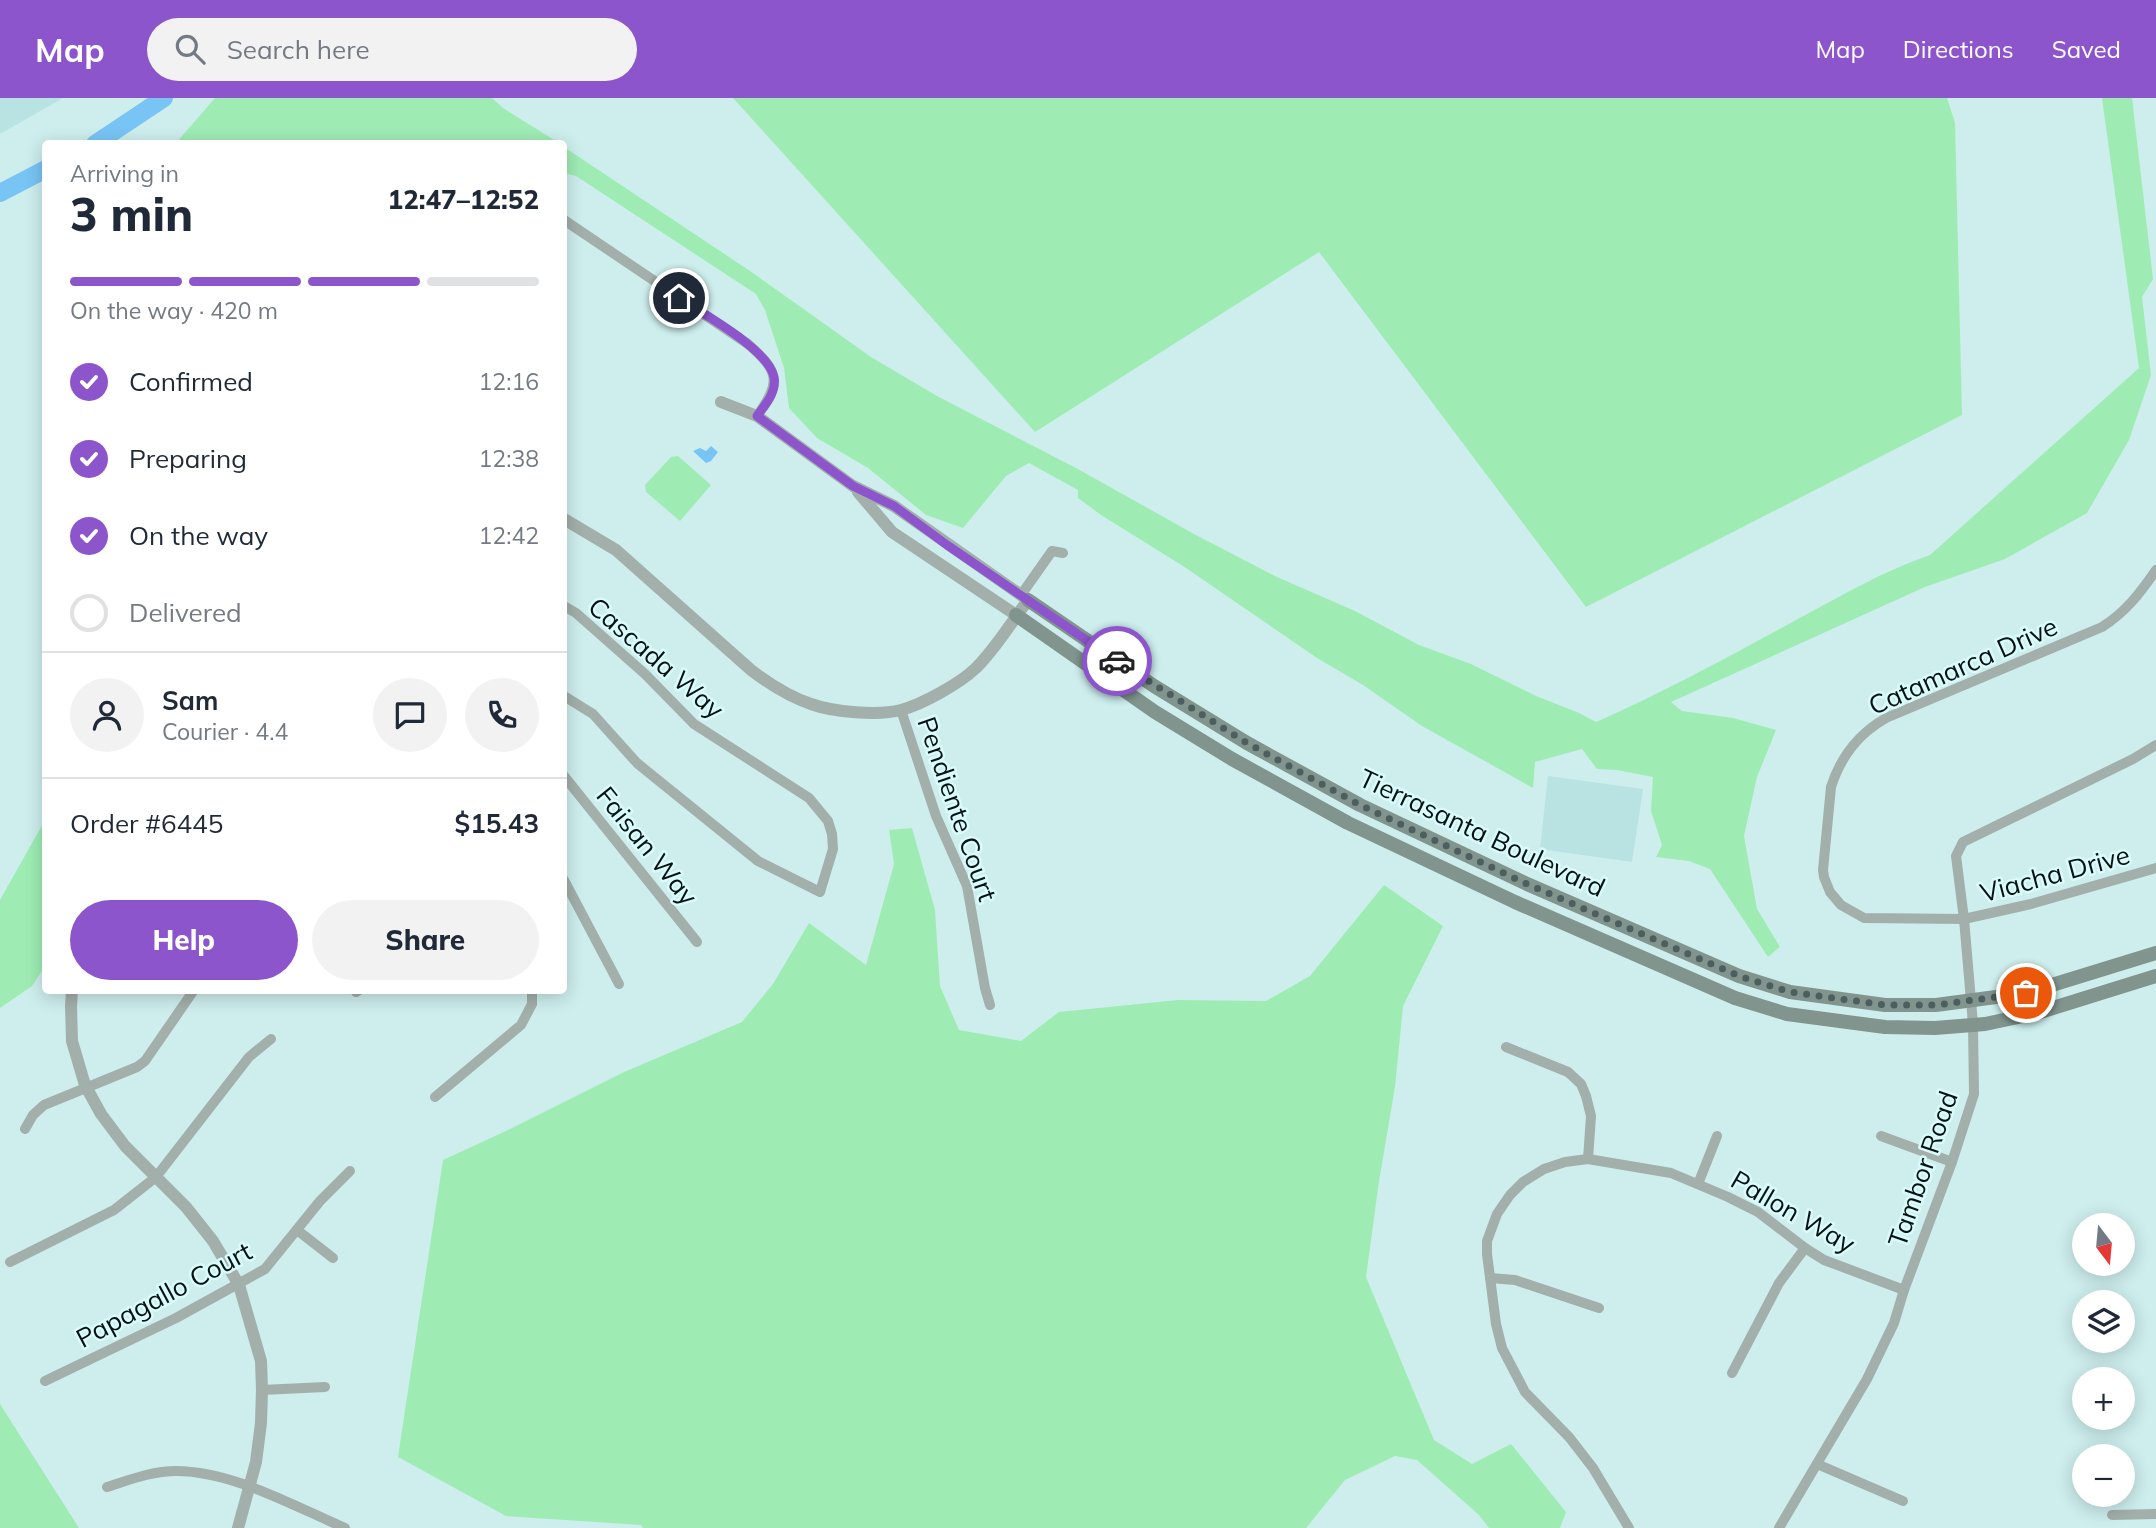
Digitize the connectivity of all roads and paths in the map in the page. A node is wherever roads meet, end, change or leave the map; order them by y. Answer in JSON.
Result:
{"nodes":[{"id":1,"x":567,"y":222,"type":"edge"},
{"id":2,"x":721,"y":402,"type":"dead end"},
{"id":3,"x":757,"y":416,"type":"junction"},
{"id":4,"x":853,"y":486,"type":"junction"},
{"id":5,"x":567,"y":520,"type":"edge"},
{"id":6,"x":1063,"y":553,"type":"dead end"},
{"id":7,"x":2156,"y":570,"type":"edge"},
{"id":8,"x":1024,"y":598,"type":"junction"},
{"id":9,"x":567,"y":608,"type":"edge"},
{"id":10,"x":1016,"y":615,"type":"junction"},
{"id":11,"x":567,"y":698,"type":"edge"},
{"id":12,"x":901,"y":710,"type":"junction"},
{"id":13,"x":2156,"y":745,"type":"edge"},
{"id":14,"x":567,"y":780,"type":"edge"},
{"id":15,"x":1365,"y":831,"type":"junction"},
{"id":16,"x":1444,"y":845,"type":"junction"},
{"id":17,"x":2156,"y":868,"type":"edge"},
{"id":18,"x":567,"y":886,"type":"edge"},
{"id":19,"x":1964,"y":919,"type":"junction"},
{"id":20,"x":697,"y":942,"type":"dead end"},
{"id":21,"x":2156,"y":953,"type":"edge"},
{"id":22,"x":2156,"y":976,"type":"edge"},
{"id":23,"x":619,"y":984,"type":"dead end"},
{"id":24,"x":72,"y":994,"type":"edge"},
{"id":25,"x":191,"y":994,"type":"edge"},
{"id":26,"x":532,"y":994,"type":"edge"},
{"id":27,"x":1971,"y":1002,"type":"junction"},
{"id":28,"x":990,"y":1005,"type":"dead end"},
{"id":29,"x":1973,"y":1024,"type":"junction"},
{"id":30,"x":271,"y":1039,"type":"dead end"},
{"id":31,"x":1506,"y":1047,"type":"dead end"},
{"id":32,"x":86,"y":1089,"type":"junction"},
{"id":33,"x":435,"y":1097,"type":"dead end"},
{"id":34,"x":25,"y":1129,"type":"dead end"},
{"id":35,"x":1717,"y":1136,"type":"dead end"},
{"id":36,"x":1881,"y":1136,"type":"dead end"},
{"id":37,"x":1588,"y":1159,"type":"junction"},
{"id":38,"x":1952,"y":1162,"type":"junction"},
{"id":39,"x":350,"y":1171,"type":"dead end"},
{"id":40,"x":156,"y":1177,"type":"junction"},
{"id":41,"x":1698,"y":1184,"type":"junction"},
{"id":42,"x":297,"y":1230,"type":"junction"},
{"id":43,"x":1805,"y":1248,"type":"junction"},
{"id":44,"x":334,"y":1258,"type":"dead end"},
{"id":45,"x":10,"y":1262,"type":"dead end"},
{"id":46,"x":1490,"y":1278,"type":"junction"},
{"id":47,"x":239,"y":1284,"type":"junction"},
{"id":48,"x":1904,"y":1290,"type":"junction"},
{"id":49,"x":1599,"y":1308,"type":"dead end"},
{"id":50,"x":1732,"y":1373,"type":"dead end"},
{"id":51,"x":45,"y":1381,"type":"dead end"},
{"id":52,"x":325,"y":1387,"type":"dead end"},
{"id":53,"x":262,"y":1390,"type":"junction"},
{"id":54,"x":1817,"y":1464,"type":"junction"},
{"id":55,"x":107,"y":1487,"type":"dead end"},
{"id":56,"x":249,"y":1487,"type":"junction"},
{"id":57,"x":1903,"y":1501,"type":"dead end"},
{"id":58,"x":2156,"y":1514,"type":"edge"},
{"id":59,"x":2112,"y":1515,"type":"dead end"},
{"id":60,"x":238,"y":1528,"type":"edge"},
{"id":61,"x":345,"y":1528,"type":"edge"},
{"id":62,"x":1629,"y":1528,"type":"edge"},
{"id":63,"x":1779,"y":1528,"type":"edge"}],
"edges":[{"from":1,"to":3,"type":"street"},
{"from":2,"to":3,"type":"street","name":"Tierrasanta Boulevard"},
{"from":3,"to":4,"type":"street","name":"Tierrasanta Boulevard"},
{"from":4,"to":8,"type":"street","name":"Tierrasanta Boulevard"},
{"from":4,"to":10,"type":"street","name":"Tierrasanta Boulevard"},
{"from":5,"to":12,"type":"street"},
{"from":6,"to":8,"type":"street"},
{"from":7,"to":19,"type":"street","name":"Catamarca Drive"},
{"from":8,"to":10,"type":"street"},
{"from":8,"to":16,"type":"main road","name":"Tierrasanta Boulevard"},
{"from":9,"to":11,"type":"street","name":"Cascada Way"},
{"from":10,"to":12,"type":"street"},
{"from":10,"to":15,"type":"main road","name":"Tierrasanta Boulevard"},
{"from":12,"to":28,"type":"street","name":"Pendiente Court"},
{"from":13,"to":19,"type":"street","name":"Tambor Road"},
{"from":14,"to":20,"type":"street","name":"Faisan Way"},
{"from":15,"to":16,"type":"main road"},
{"from":15,"to":29,"type":"main road","name":"Tierrasanta Boulevard"},
{"from":16,"to":27,"type":"main road","name":"Tierrasanta Boulevard"},
{"from":17,"to":19,"type":"street","name":"Viacha Drive"},
{"from":18,"to":23,"type":"street"},
{"from":19,"to":27,"type":"street","name":"Tambor Road"},
{"from":21,"to":27,"type":"main road","name":"Tierrasanta Boulevard"},
{"from":22,"to":29,"type":"main road","name":"Tierrasanta Boulevard"},
{"from":24,"to":32,"type":"street"},
{"from":25,"to":32,"type":"street"},
{"from":26,"to":33,"type":"street"},
{"from":27,"to":29,"type":"street","name":"Tambor Road"},
{"from":29,"to":38,"type":"street","name":"Tambor Road"},
{"from":30,"to":40,"type":"street"},
{"from":31,"to":37,"type":"street"},
{"from":32,"to":34,"type":"street"},
{"from":32,"to":40,"type":"street"},
{"from":35,"to":41,"type":"street"},
{"from":36,"to":38,"type":"street"},
{"from":37,"to":41,"type":"street","name":"Pallon Way"},
{"from":37,"to":46,"type":"street","name":"Pallon Way"},
{"from":38,"to":48,"type":"street","name":"Tambor Road"},
{"from":39,"to":42,"type":"street","name":"Papagallo Court"},
{"from":40,"to":45,"type":"street"},
{"from":40,"to":47,"type":"street"},
{"from":41,"to":43,"type":"street","name":"Pallon Way"},
{"from":42,"to":44,"type":"street"},
{"from":42,"to":47,"type":"street","name":"Papagallo Court"},
{"from":43,"to":48,"type":"street","name":"Pallon Way"},
{"from":43,"to":50,"type":"street"},
{"from":46,"to":49,"type":"street"},
{"from":46,"to":62,"type":"street","name":"Pallon Way"},
{"from":47,"to":51,"type":"street","name":"Papagallo Court"},
{"from":47,"to":53,"type":"street"},
{"from":48,"to":54,"type":"street","name":"Tambor Road"},
{"from":52,"to":53,"type":"street"},
{"from":53,"to":56,"type":"street"},
{"from":54,"to":57,"type":"street"},
{"from":54,"to":63,"type":"street","name":"Tambor Road"},
{"from":55,"to":56,"type":"street"},
{"from":56,"to":60,"type":"street"},
{"from":56,"to":61,"type":"street"},
{"from":58,"to":59,"type":"street"}]}
